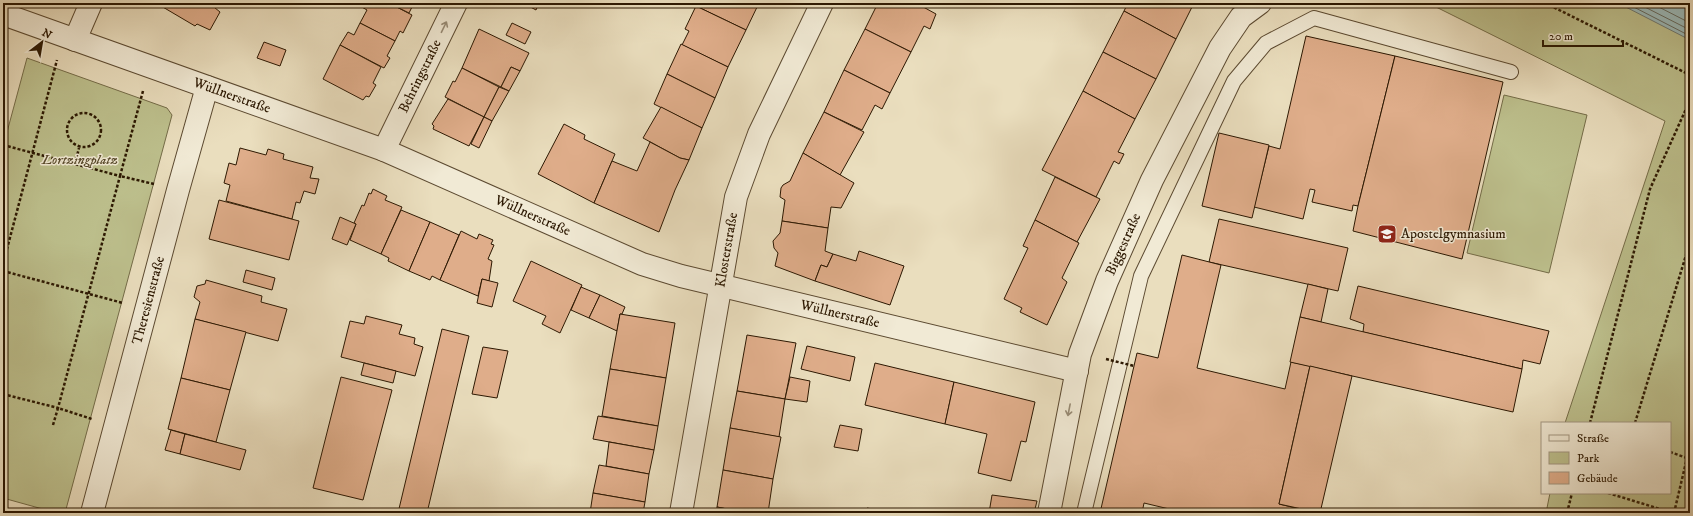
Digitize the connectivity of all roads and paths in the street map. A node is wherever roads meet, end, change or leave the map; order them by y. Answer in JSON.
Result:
{"nodes":[{"id":1,"x":92,"y":3,"type":"edge"},
{"id":2,"x":456,"y":3,"type":"edge"},
{"id":3,"x":822,"y":3,"type":"edge"},
{"id":4,"x":1260,"y":3,"type":"edge"},
{"id":5,"x":1545,"y":3,"type":"edge"},
{"id":6,"x":3,"y":14,"type":"edge"},
{"id":7,"x":69,"y":38,"type":"junction"},
{"id":8,"x":149,"y":67,"type":"junction"},
{"id":9,"x":1511,"y":72,"type":"dead end"},
{"id":10,"x":1690,"y":75,"type":"edge"},
{"id":11,"x":207,"y":87,"type":"junction"},
{"id":12,"x":1690,"y":100,"type":"edge"},
{"id":13,"x":3,"y":145,"type":"edge"},
{"id":14,"x":79,"y":148,"type":"junction"},
{"id":15,"x":384,"y":150,"type":"junction"},
{"id":16,"x":33,"y":152,"type":"junction"},
{"id":17,"x":75,"y":164,"type":"junction"},
{"id":18,"x":120,"y":176,"type":"junction"},
{"id":19,"x":178,"y":190,"type":"junction"},
{"id":20,"x":1690,"y":242,"type":"edge"},
{"id":21,"x":3,"y":264,"type":"edge"},
{"id":22,"x":3,"y":271,"type":"edge"},
{"id":23,"x":720,"y":284,"type":"junction"},
{"id":24,"x":89,"y":294,"type":"junction"},
{"id":25,"x":147,"y":309,"type":"junction"},
{"id":26,"x":1106,"y":359,"type":"dead end"},
{"id":27,"x":1134,"y":366,"type":"dead end"},
{"id":28,"x":1077,"y":371,"type":"junction"},
{"id":29,"x":3,"y":394,"type":"edge"},
{"id":30,"x":58,"y":408,"type":"junction"},
{"id":31,"x":1590,"y":422,"type":"edge"},
{"id":32,"x":1635,"y":422,"type":"edge"},
{"id":33,"x":53,"y":425,"type":"dead end"},
{"id":34,"x":115,"y":427,"type":"junction"},
{"id":35,"x":1671,"y":452,"type":"edge"},
{"id":36,"x":1689,"y":458,"type":"edge"},
{"id":37,"x":1572,"y":494,"type":"edge"},
{"id":38,"x":1611,"y":494,"type":"edge"},
{"id":39,"x":92,"y":513,"type":"edge"},
{"id":40,"x":681,"y":513,"type":"edge"},
{"id":41,"x":1049,"y":513,"type":"edge"},
{"id":42,"x":1084,"y":513,"type":"edge"},
{"id":43,"x":1568,"y":513,"type":"edge"},
{"id":44,"x":1674,"y":513,"type":"edge"}],
"edges":[{"from":1,"to":7,"type":"street"},
{"from":15,"to":2,"type":"street","name":"Behringstraße","one_way":true},
{"from":3,"to":23,"type":"street","name":"Klosterstraße"},
{"from":4,"to":28,"type":"street","name":"Biggestraße"},
{"from":5,"to":10,"type":"path"},
{"from":6,"to":7,"type":"street","name":"Wüllnerstraße"},
{"from":7,"to":8,"type":"street","name":"Wüllnerstraße"},
{"from":7,"to":16,"type":"path"},
{"from":8,"to":11,"type":"street","name":"Wüllnerstraße"},
{"from":8,"to":18,"type":"path"},
{"from":9,"to":42,"type":"lane"},
{"from":11,"to":15,"type":"street","name":"Wüllnerstraße"},
{"from":11,"to":19,"type":"street","name":"Theresienstraße"},
{"from":12,"to":31,"type":"path"},
{"from":13,"to":16,"type":"path"},
{"from":14,"to":14,"type":"path"},
{"from":14,"to":17,"type":"path"},
{"from":15,"to":23,"type":"street","name":"Wüllnerstraße"},
{"from":16,"to":17,"type":"path"},
{"from":16,"to":21,"type":"path"},
{"from":17,"to":18,"type":"path"},
{"from":18,"to":19,"type":"path"},
{"from":18,"to":24,"type":"path"},
{"from":19,"to":25,"type":"street","name":"Theresienstraße"},
{"from":20,"to":32,"type":"path"},
{"from":22,"to":24,"type":"path"},
{"from":23,"to":28,"type":"street","name":"Wüllnerstraße"},
{"from":23,"to":40,"type":"street","name":"Klosterstraße"},
{"from":24,"to":25,"type":"path"},
{"from":24,"to":30,"type":"path"},
{"from":25,"to":34,"type":"street","name":"Theresienstraße"},
{"from":26,"to":27,"type":"path","bridge":true},
{"from":28,"to":41,"type":"street","name":"Biggestraße","one_way":true},
{"from":29,"to":30,"type":"path"},
{"from":30,"to":33,"type":"path"},
{"from":30,"to":34,"type":"path"},
{"from":34,"to":39,"type":"street","name":"Theresienstraße"},
{"from":35,"to":36,"type":"path"},
{"from":36,"to":44,"type":"path"},
{"from":37,"to":43,"type":"path"},
{"from":38,"to":44,"type":"path"}]}
